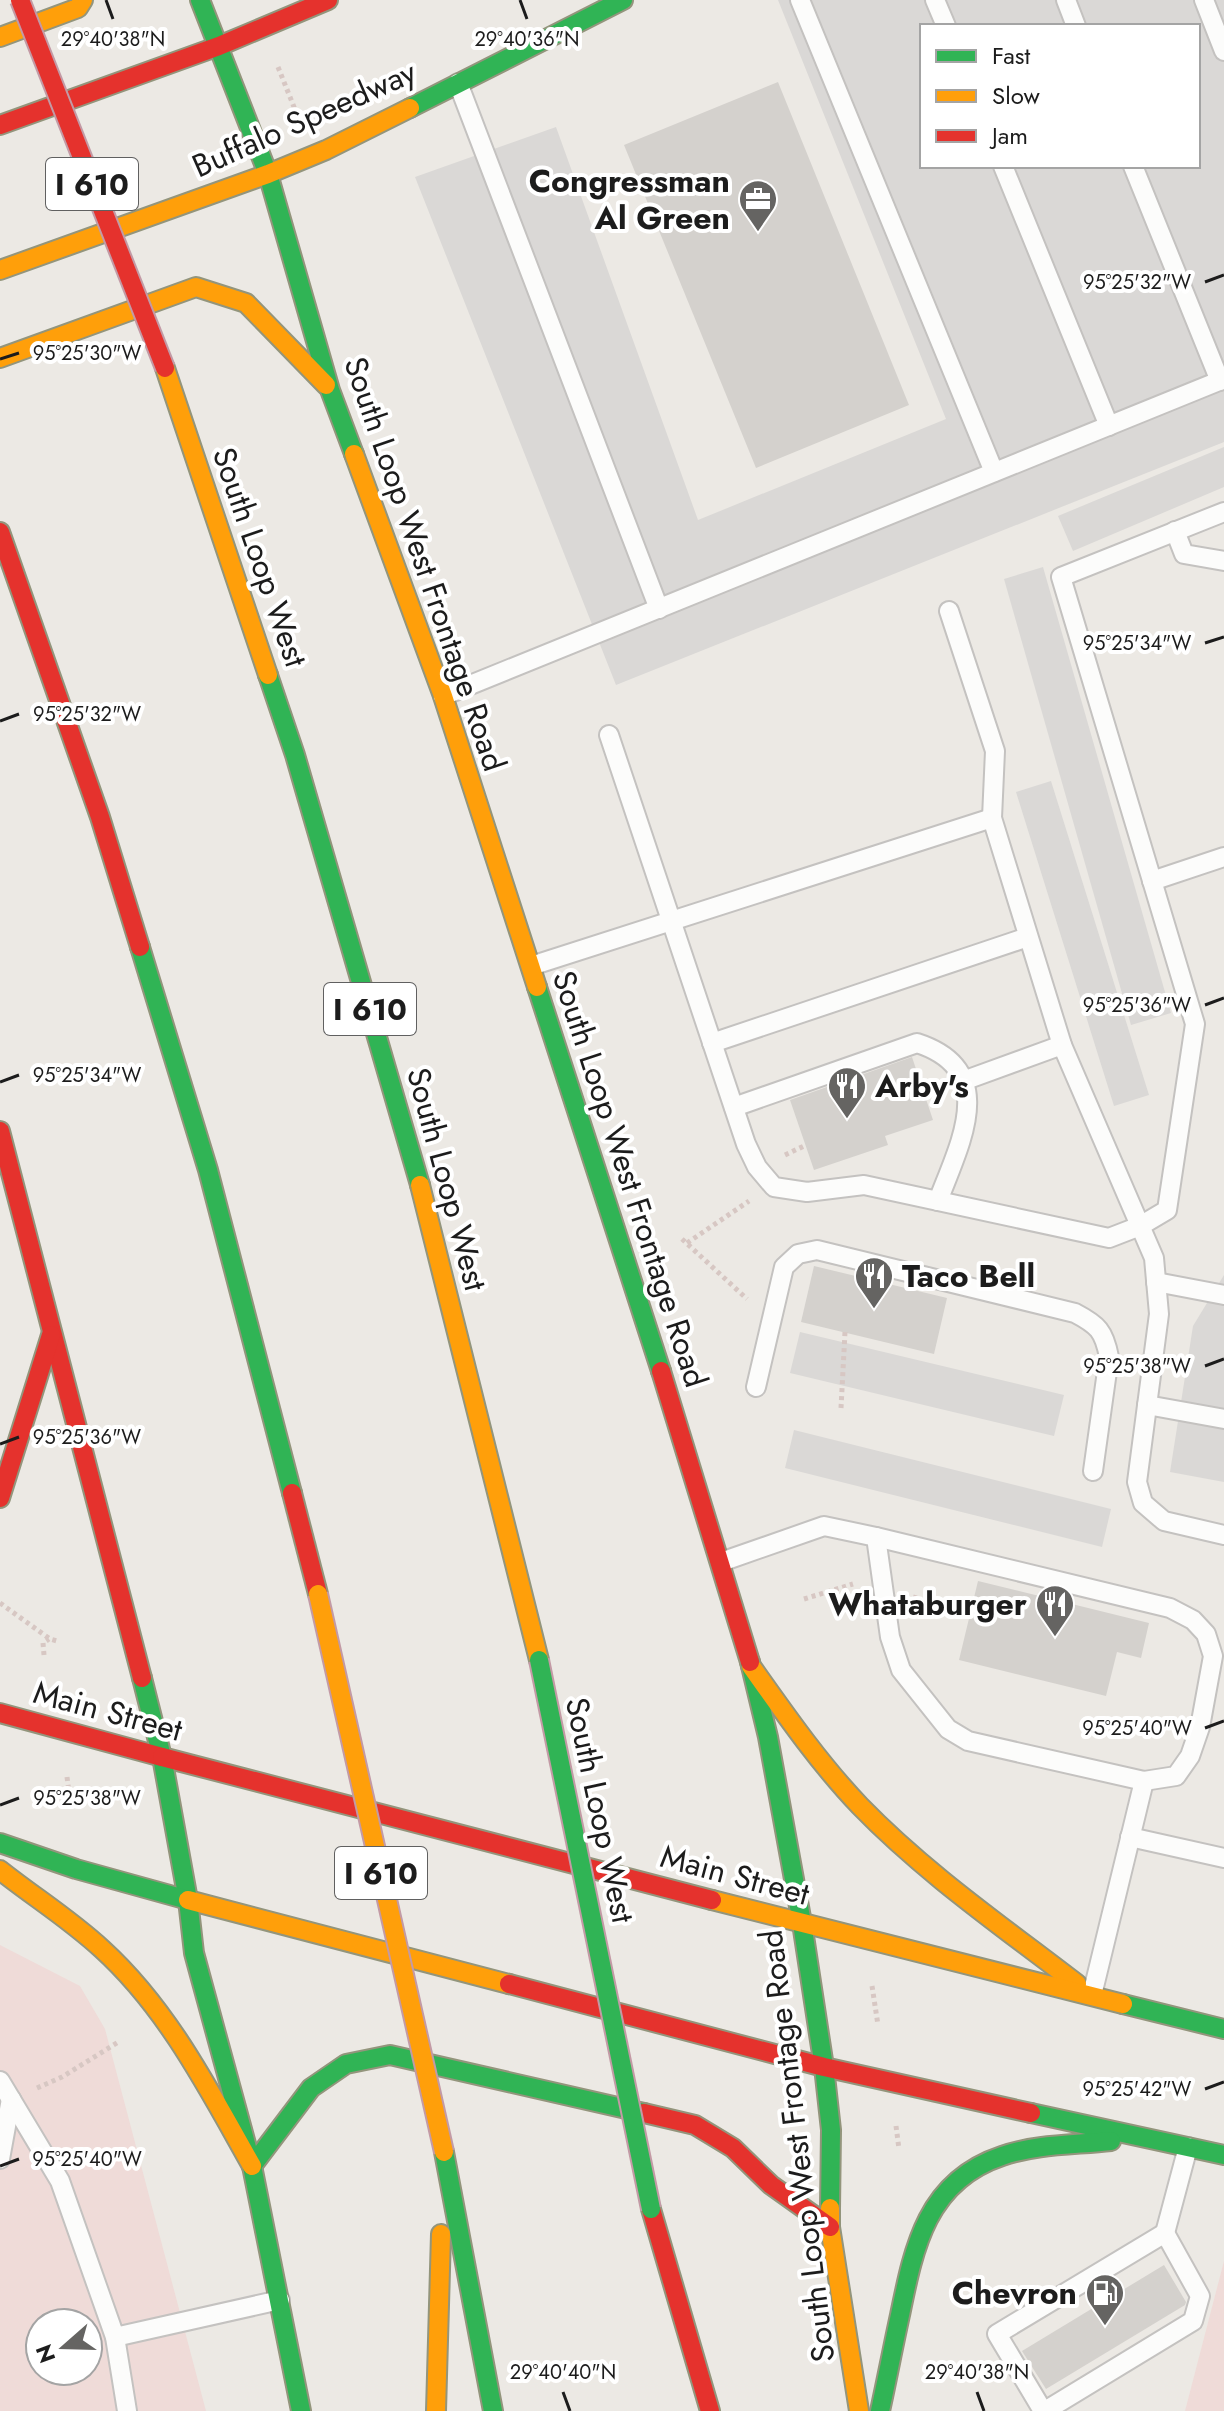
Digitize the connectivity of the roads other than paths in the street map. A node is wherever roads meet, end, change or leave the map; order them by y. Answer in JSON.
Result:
{"nodes":[{"id":1,"x":20,"y":0,"type":"edge"},
{"id":2,"x":83,"y":0,"type":"edge"},
{"id":3,"x":200,"y":0,"type":"edge"},
{"id":4,"x":328,"y":0,"type":"edge"},
{"id":5,"x":623,"y":0,"type":"edge"},
{"id":6,"x":800,"y":0,"type":"edge"},
{"id":7,"x":935,"y":0,"type":"edge"},
{"id":8,"x":1066,"y":0,"type":"edge"},
{"id":9,"x":1204,"y":0,"type":"edge"},
{"id":10,"x":945,"y":24,"type":"edge"},
{"id":11,"x":1075,"y":24,"type":"edge"},
{"id":12,"x":0,"y":37,"type":"edge"},
{"id":13,"x":219,"y":46,"type":"junction"},
{"id":14,"x":1224,"y":51,"type":"edge"},
{"id":15,"x":458,"y":83,"type":"junction"},
{"id":16,"x":0,"y":125,"type":"edge"},
{"id":17,"x":1004,"y":168,"type":"edge"},
{"id":18,"x":1134,"y":168,"type":"edge"},
{"id":19,"x":268,"y":174,"type":"junction"},
{"id":20,"x":0,"y":270,"type":"edge"},
{"id":21,"x":0,"y":358,"type":"edge"},
{"id":22,"x":1222,"y":380,"type":"edge"},
{"id":23,"x":330,"y":390,"type":"junction"},
{"id":24,"x":1109,"y":426,"type":"junction"},
{"id":25,"x":994,"y":472,"type":"junction"},
{"id":26,"x":1224,"y":512,"type":"edge"},
{"id":27,"x":1175,"y":531,"type":"junction"},
{"id":28,"x":0,"y":532,"type":"edge"},
{"id":29,"x":1224,"y":561,"type":"edge"},
{"id":30,"x":659,"y":609,"type":"junction"},
{"id":31,"x":949,"y":611,"type":"dead end"},
{"id":32,"x":443,"y":696,"type":"junction"},
{"id":33,"x":609,"y":735,"type":"dead end"},
{"id":34,"x":992,"y":818,"type":"junction"},
{"id":35,"x":1224,"y":857,"type":"edge"},
{"id":36,"x":1152,"y":881,"type":"junction"},
{"id":37,"x":671,"y":921,"type":"junction"},
{"id":38,"x":1028,"y":937,"type":"junction"},
{"id":39,"x":530,"y":966,"type":"junction"},
{"id":40,"x":712,"y":1043,"type":"junction"},
{"id":41,"x":1062,"y":1045,"type":"junction"},
{"id":42,"x":963,"y":1081,"type":"junction"},
{"id":43,"x":734,"y":1107,"type":"junction"},
{"id":44,"x":0,"y":1131,"type":"edge"},
{"id":45,"x":938,"y":1201,"type":"junction"},
{"id":46,"x":22,"y":1218,"type":"junction"},
{"id":47,"x":0,"y":1225,"type":"edge"},
{"id":48,"x":1140,"y":1226,"type":"junction"},
{"id":49,"x":1156,"y":1282,"type":"junction"},
{"id":50,"x":1224,"y":1295,"type":"edge"},
{"id":51,"x":51,"y":1335,"type":"junction"},
{"id":52,"x":756,"y":1387,"type":"dead end"},
{"id":53,"x":1147,"y":1405,"type":"junction"},
{"id":54,"x":1224,"y":1419,"type":"edge"},
{"id":55,"x":1093,"y":1471,"type":"dead end"},
{"id":56,"x":0,"y":1498,"type":"edge"},
{"id":57,"x":1224,"y":1535,"type":"edge"},
{"id":58,"x":876,"y":1537,"type":"junction"},
{"id":59,"x":721,"y":1562,"type":"junction"},
{"id":60,"x":751,"y":1666,"type":"junction"},
{"id":61,"x":0,"y":1713,"type":"edge"},
{"id":62,"x":162,"y":1757,"type":"junction"},
{"id":63,"x":1144,"y":1781,"type":"junction"},
{"id":64,"x":1130,"y":1837,"type":"junction"},
{"id":65,"x":0,"y":1843,"type":"edge"},
{"id":66,"x":1224,"y":1858,"type":"edge"},
{"id":67,"x":0,"y":1870,"type":"edge"},
{"id":68,"x":188,"y":1900,"type":"junction"},
{"id":69,"x":802,"y":1923,"type":"junction"},
{"id":70,"x":1092,"y":1995,"type":"junction"},
{"id":71,"x":1224,"y":2029,"type":"edge"},
{"id":72,"x":824,"y":2067,"type":"junction"},
{"id":73,"x":0,"y":2081,"type":"edge"},
{"id":74,"x":11,"y":2099,"type":"junction"},
{"id":75,"x":1140,"y":2137,"type":"junction"},
{"id":76,"x":1188,"y":2147,"type":"junction"},
{"id":77,"x":444,"y":2152,"type":"junction"},
{"id":78,"x":1224,"y":2155,"type":"edge"},
{"id":79,"x":0,"y":2159,"type":"edge"},
{"id":80,"x":252,"y":2166,"type":"junction"},
{"id":81,"x":651,"y":2209,"type":"junction"},
{"id":82,"x":830,"y":2227,"type":"junction"},
{"id":83,"x":1165,"y":2233,"type":"junction"},
{"id":84,"x":280,"y":2300,"type":"junction"},
{"id":85,"x":115,"y":2337,"type":"junction"},
{"id":86,"x":672,"y":2349,"type":"dead end"},
{"id":87,"x":127,"y":2411,"type":"edge"},
{"id":88,"x":301,"y":2411,"type":"edge"},
{"id":89,"x":436,"y":2411,"type":"edge"},
{"id":90,"x":493,"y":2411,"type":"edge"},
{"id":91,"x":710,"y":2411,"type":"edge"},
{"id":92,"x":859,"y":2411,"type":"edge"},
{"id":93,"x":880,"y":2411,"type":"edge"},
{"id":94,"x":1044,"y":2411,"type":"edge"}],
"edges":[{"from":1,"to":81,"type":"main road","name":"South Loop West","number":"I 610","bridge":true},
{"from":2,"to":12,"type":"main road"},
{"from":3,"to":13,"type":"main road","name":"South Loop West Frontage Road"},
{"from":4,"to":13,"type":"main road"},
{"from":5,"to":15,"type":"main road","name":"Buffalo Speedway"},
{"from":6,"to":25,"type":"lane"},
{"from":7,"to":10,"type":"lane"},
{"from":8,"to":11,"type":"lane"},
{"from":9,"to":14,"type":"lane"},
{"from":13,"to":16,"type":"main road"},
{"from":13,"to":19,"type":"main road","name":"South Loop West Frontage Road"},
{"from":15,"to":19,"type":"main road","name":"Buffalo Speedway"},
{"from":15,"to":30,"type":"lane"},
{"from":17,"to":24,"type":"lane"},
{"from":18,"to":22,"type":"lane"},
{"from":19,"to":20,"type":"main road","name":"Buffalo Speedway"},
{"from":19,"to":23,"type":"main road","name":"South Loop West Frontage Road"},
{"from":21,"to":23,"type":"main road"},
{"from":22,"to":24,"type":"lane"},
{"from":23,"to":32,"type":"main road","name":"South Loop West Frontage Road"},
{"from":24,"to":25,"type":"lane"},
{"from":25,"to":30,"type":"lane"},
{"from":26,"to":27,"type":"lane"},
{"from":27,"to":29,"type":"lane"},
{"from":27,"to":36,"type":"lane"},
{"from":28,"to":77,"type":"main road","number":"I 610","bridge":true},
{"from":30,"to":32,"type":"lane"},
{"from":31,"to":34,"type":"lane"},
{"from":32,"to":39,"type":"main road","name":"South Loop West Frontage Road"},
{"from":33,"to":37,"type":"lane"},
{"from":34,"to":37,"type":"lane"},
{"from":34,"to":38,"type":"lane"},
{"from":35,"to":36,"type":"lane"},
{"from":36,"to":48,"type":"lane"},
{"from":37,"to":39,"type":"lane"},
{"from":37,"to":40,"type":"lane"},
{"from":38,"to":40,"type":"lane"},
{"from":38,"to":41,"type":"lane"},
{"from":39,"to":59,"type":"main road","name":"South Loop West Frontage Road"},
{"from":40,"to":43,"type":"lane"},
{"from":41,"to":42,"type":"lane"},
{"from":41,"to":48,"type":"lane"},
{"from":42,"to":43,"type":"lane"},
{"from":42,"to":45,"type":"lane"},
{"from":43,"to":45,"type":"lane"},
{"from":44,"to":46,"type":"main road"},
{"from":45,"to":48,"type":"lane"},
{"from":46,"to":47,"type":"lane"},
{"from":46,"to":51,"type":"main road"},
{"from":48,"to":49,"type":"lane"},
{"from":49,"to":50,"type":"lane"},
{"from":49,"to":53,"type":"lane"},
{"from":51,"to":56,"type":"main road"},
{"from":51,"to":62,"type":"main road"},
{"from":52,"to":55,"type":"lane"},
{"from":53,"to":54,"type":"lane"},
{"from":53,"to":57,"type":"lane"},
{"from":58,"to":59,"type":"lane"},
{"from":58,"to":63,"type":"lane"},
{"from":58,"to":63,"type":"lane"},
{"from":59,"to":60,"type":"main road","name":"South Loop West Frontage Road"},
{"from":60,"to":69,"type":"main road","name":"South Loop West Frontage Road"},
{"from":60,"to":70,"type":"main road"},
{"from":61,"to":62,"type":"main road","name":"Main Street"},
{"from":62,"to":68,"type":"main road"},
{"from":62,"to":69,"type":"main road","name":"Main Street"},
{"from":63,"to":64,"type":"lane"},
{"from":64,"to":66,"type":"lane"},
{"from":64,"to":70,"type":"lane"},
{"from":65,"to":68,"type":"main road"},
{"from":67,"to":80,"type":"main road"},
{"from":68,"to":72,"type":"main road"},
{"from":68,"to":80,"type":"main road"},
{"from":69,"to":70,"type":"main road","name":"Main Street"},
{"from":69,"to":72,"type":"main road","name":"South Loop West Frontage Road"},
{"from":70,"to":71,"type":"main road","name":"Main Street"},
{"from":72,"to":75,"type":"main road"},
{"from":72,"to":82,"type":"main road","name":"South Loop West Frontage Road"},
{"from":73,"to":74,"type":"lane"},
{"from":74,"to":79,"type":"lane"},
{"from":74,"to":85,"type":"lane"},
{"from":75,"to":76,"type":"main road"},
{"from":75,"to":93,"type":"main road"},
{"from":76,"to":78,"type":"main road"},
{"from":76,"to":83,"type":"lane"},
{"from":77,"to":89,"type":"main road"},
{"from":77,"to":90,"type":"main road","number":"I 610"},
{"from":80,"to":82,"type":"main road"},
{"from":80,"to":84,"type":"main road"},
{"from":81,"to":86,"type":"main road","name":"South Loop West","number":"I 610"},
{"from":81,"to":91,"type":"main road"},
{"from":82,"to":92,"type":"main road","name":"South Loop West Frontage Road"},
{"from":83,"to":94,"type":"lane"},
{"from":83,"to":94,"type":"lane"},
{"from":84,"to":85,"type":"lane"},
{"from":84,"to":88,"type":"main road"},
{"from":85,"to":87,"type":"lane"}]}
